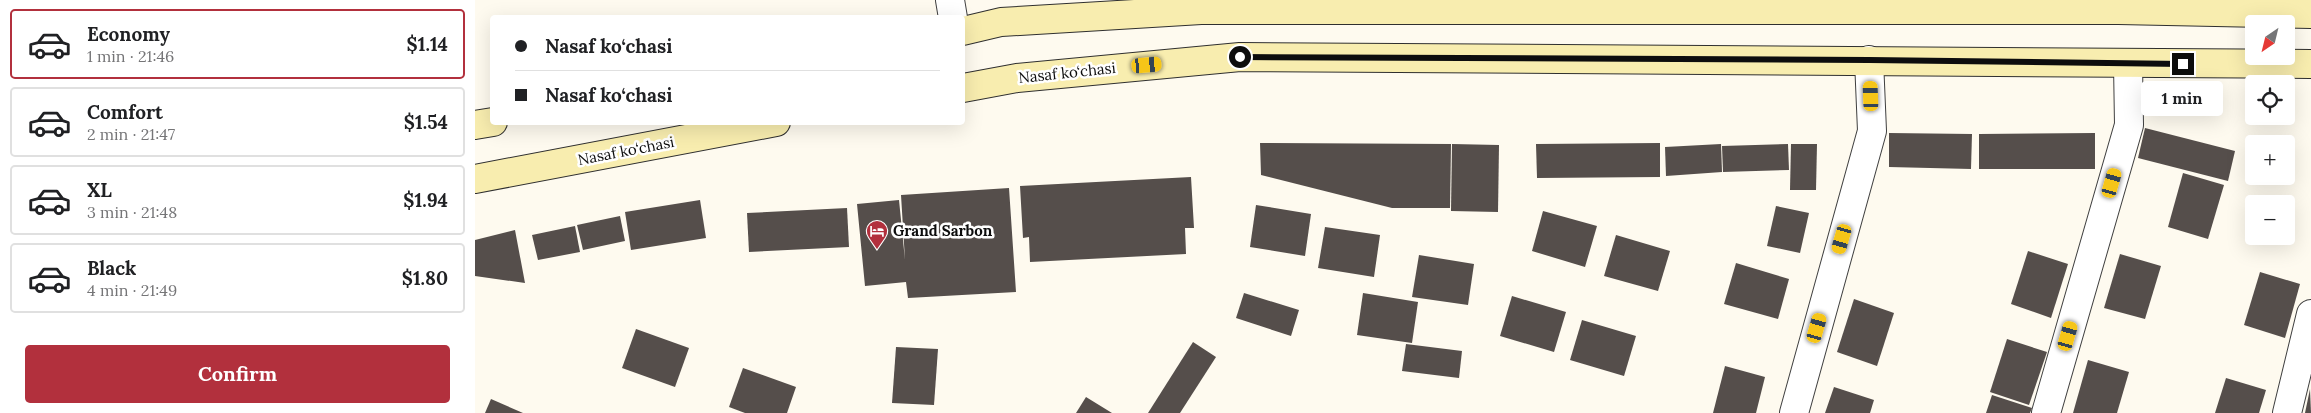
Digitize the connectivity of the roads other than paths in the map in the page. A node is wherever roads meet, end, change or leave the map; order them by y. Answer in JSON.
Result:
{"nodes":[{"id":1,"x":951,"y":0,"type":"edge"},
{"id":2,"x":2117,"y":5,"type":"edge"},
{"id":3,"x":2311,"y":14,"type":"edge"},
{"id":4,"x":953,"y":15,"type":"edge"},
{"id":5,"x":965,"y":31,"type":"edge"},
{"id":6,"x":1869,"y":60,"type":"junction"},
{"id":7,"x":2128,"y":64,"type":"junction"},
{"id":8,"x":2311,"y":64,"type":"edge"},
{"id":9,"x":965,"y":88,"type":"edge"},
{"id":10,"x":490,"y":122,"type":"edge"},
{"id":11,"x":475,"y":125,"type":"edge"},
{"id":12,"x":760,"y":125,"type":"edge"},
{"id":13,"x":475,"y":179,"type":"edge"},
{"id":14,"x":2311,"y":314,"type":"edge"},
{"id":15,"x":1793,"y":413,"type":"edge"},
{"id":16,"x":2046,"y":413,"type":"edge"},
{"id":17,"x":2287,"y":413,"type":"edge"}],
"edges":[{"from":1,"to":4,"type":"street"},
{"from":2,"to":3,"type":"main road"},
{"from":2,"to":5,"type":"main road"},
{"from":6,"to":7,"type":"main road","name":"Nasaf ko‘chasi"},
{"from":6,"to":9,"type":"main road","name":"Nasaf ko‘chasi"},
{"from":6,"to":15,"type":"street"},
{"from":7,"to":8,"type":"main road","name":"Nasaf ko‘chasi"},
{"from":7,"to":16,"type":"street"},
{"from":10,"to":11,"type":"main road"},
{"from":12,"to":13,"type":"main road","name":"Nasaf ko‘chasi"},
{"from":14,"to":17,"type":"street"}]}
